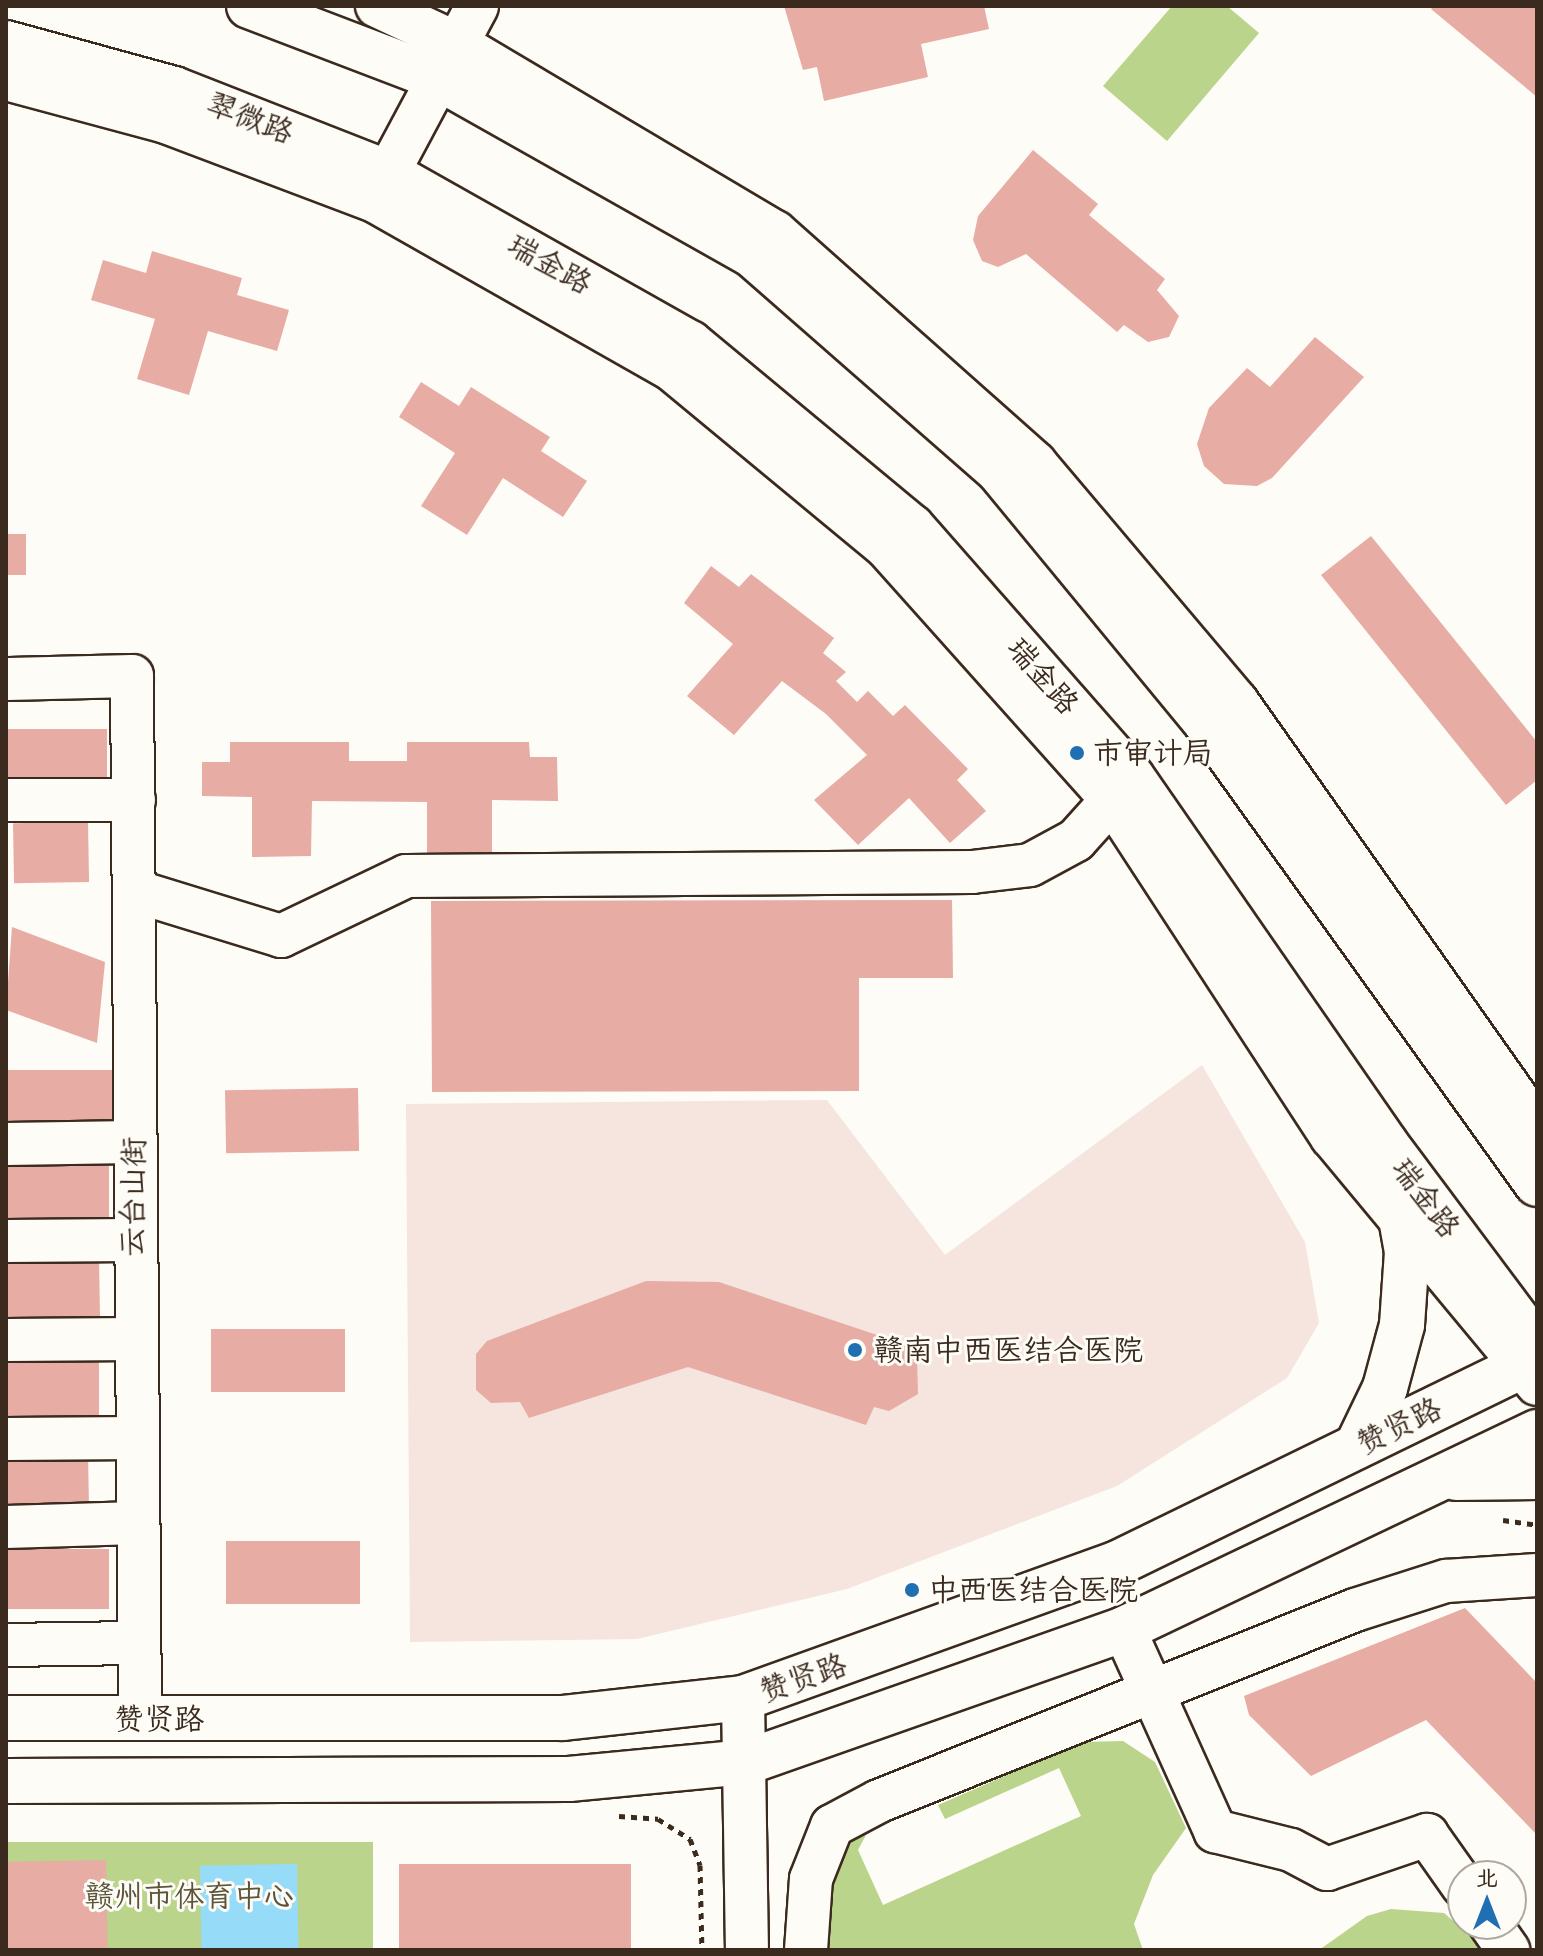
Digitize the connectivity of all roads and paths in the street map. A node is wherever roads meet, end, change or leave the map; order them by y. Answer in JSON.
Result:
{"nodes":[{"id":1,"x":249,"y":6,"type":"edge"},
{"id":2,"x":377,"y":6,"type":"edge"},
{"id":3,"x":477,"y":6,"type":"edge"},
{"id":4,"x":6,"y":43,"type":"edge"},
{"id":5,"x":449,"y":62,"type":"junction"},
{"id":6,"x":6,"y":79,"type":"edge"},
{"id":7,"x":388,"y":173,"type":"junction"},
{"id":8,"x":6,"y":679,"type":"edge"},
{"id":9,"x":1122,"y":788,"type":"junction"},
{"id":10,"x":6,"y":800,"type":"edge"},
{"id":11,"x":134,"y":800,"type":"junction"},
{"id":12,"x":135,"y":891,"type":"junction"},
{"id":13,"x":1466,"y":1090,"type":"junction"},
{"id":14,"x":1537,"y":1127,"type":"edge"},
{"id":15,"x":134,"y":1142,"type":"junction"},
{"id":16,"x":6,"y":1144,"type":"edge"},
{"id":17,"x":1386,"y":1144,"type":"junction"},
{"id":18,"x":1537,"y":1146,"type":"edge"},
{"id":19,"x":1537,"y":1184,"type":"edge"},
{"id":20,"x":1404,"y":1223,"type":"junction"},
{"id":21,"x":131,"y":1240,"type":"junction"},
{"id":22,"x":6,"y":1241,"type":"edge"},
{"id":23,"x":134,"y":1339,"type":"junction"},
{"id":24,"x":6,"y":1340,"type":"edge"},
{"id":25,"x":1533,"y":1364,"type":"edge"},
{"id":26,"x":1537,"y":1432,"type":"edge"},
{"id":27,"x":136,"y":1438,"type":"junction"},
{"id":28,"x":6,"y":1439,"type":"edge"},
{"id":29,"x":1357,"y":1446,"type":"junction"},
{"id":30,"x":1537,"y":1477,"type":"edge"},
{"id":31,"x":1411,"y":1489,"type":"junction"},
{"id":32,"x":137,"y":1523,"type":"junction"},
{"id":33,"x":6,"y":1527,"type":"edge"},
{"id":34,"x":1537,"y":1575,"type":"edge"},
{"id":35,"x":1124,"y":1629,"type":"junction"},
{"id":36,"x":137,"y":1643,"type":"junction"},
{"id":37,"x":6,"y":1645,"type":"edge"},
{"id":38,"x":1154,"y":1691,"type":"junction"},
{"id":39,"x":743,"y":1698,"type":"junction"},
{"id":40,"x":6,"y":1718,"type":"edge"},
{"id":41,"x":140,"y":1719,"type":"junction"},
{"id":42,"x":747,"y":1762,"type":"junction"},
{"id":43,"x":6,"y":1781,"type":"edge"},
{"id":44,"x":612,"y":1816,"type":"dead end"},
{"id":45,"x":1447,"y":1863,"type":"edge"},
{"id":46,"x":702,"y":1950,"type":"edge"},
{"id":47,"x":747,"y":1950,"type":"edge"},
{"id":48,"x":806,"y":1950,"type":"edge"}],
"edges":[{"from":1,"to":5,"type":"main road"},
{"from":2,"to":5,"type":"street"},
{"from":3,"to":5,"type":"street"},
{"from":4,"to":7,"type":"main road","name":"翠微路"},
{"from":5,"to":7,"type":"street"},
{"from":5,"to":13,"type":"main road"},
{"from":5,"to":14,"type":"street"},
{"from":6,"to":9,"type":"street"},
{"from":7,"to":9,"type":"main road","name":"瑞金路"},
{"from":8,"to":11,"type":"street","name":"云台山街"},
{"from":9,"to":12,"type":"street"},
{"from":9,"to":17,"type":"main road","name":"瑞金路"},
{"from":9,"to":20,"type":"street"},
{"from":10,"to":11,"type":"street"},
{"from":11,"to":12,"type":"street","name":"云台山街"},
{"from":12,"to":15,"type":"street","name":"云台山街"},
{"from":13,"to":18,"type":"main road"},
{"from":13,"to":19,"type":"main road"},
{"from":15,"to":16,"type":"street"},
{"from":15,"to":21,"type":"street","name":"云台山街"},
{"from":17,"to":20,"type":"main road"},
{"from":17,"to":25,"type":"main road","name":"瑞金路"},
{"from":20,"to":25,"type":"street"},
{"from":20,"to":29,"type":"main road"},
{"from":21,"to":22,"type":"street"},
{"from":21,"to":23,"type":"street","name":"云台山街"},
{"from":23,"to":24,"type":"street"},
{"from":23,"to":27,"type":"street","name":"云台山街"},
{"from":25,"to":29,"type":"main road","name":"赞贤路"},
{"from":26,"to":31,"type":"main road","name":"赞贤路"},
{"from":27,"to":28,"type":"street"},
{"from":27,"to":32,"type":"street","name":"云台山街"},
{"from":29,"to":39,"type":"main road","name":"赞贤路"},
{"from":30,"to":31,"type":"main road"},
{"from":31,"to":35,"type":"main road","name":"赞贤路"},
{"from":32,"to":33,"type":"street"},
{"from":32,"to":36,"type":"street","name":"云台山街"},
{"from":34,"to":38,"type":"street"},
{"from":35,"to":38,"type":"street"},
{"from":35,"to":42,"type":"main road","name":"赞贤路"},
{"from":36,"to":37,"type":"street"},
{"from":36,"to":41,"type":"street","name":"云台山街"},
{"from":38,"to":45,"type":"street"},
{"from":38,"to":48,"type":"street"},
{"from":39,"to":41,"type":"main road","name":"赞贤路"},
{"from":39,"to":42,"type":"street"},
{"from":40,"to":41,"type":"main road","name":"赞贤路"},
{"from":42,"to":43,"type":"main road","name":"赞贤路"},
{"from":42,"to":47,"type":"street"},
{"from":44,"to":46,"type":"path"}]}
